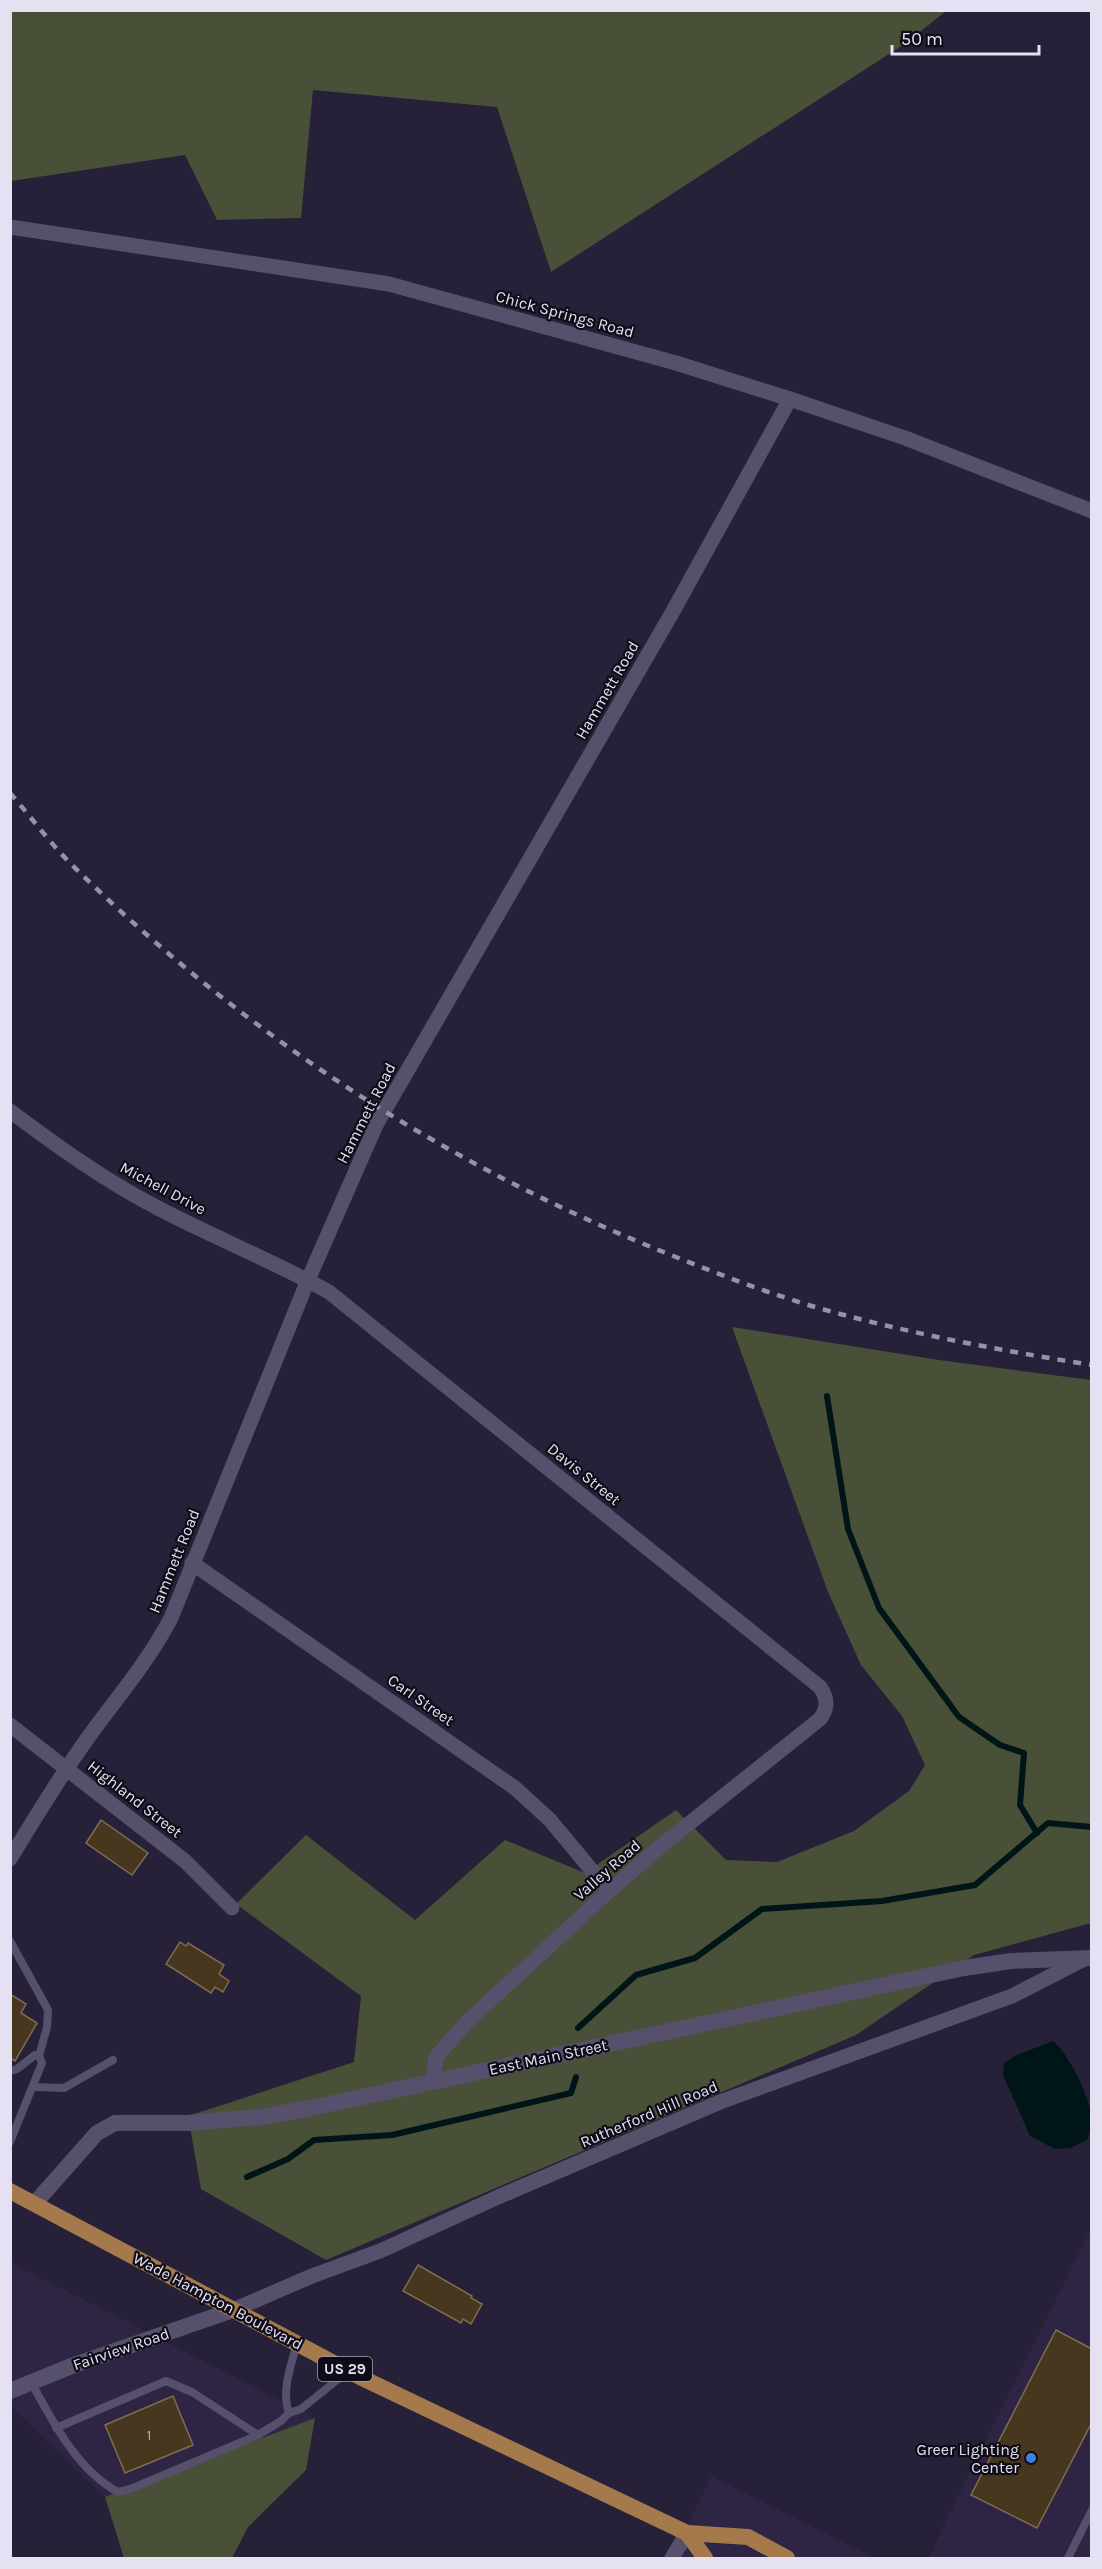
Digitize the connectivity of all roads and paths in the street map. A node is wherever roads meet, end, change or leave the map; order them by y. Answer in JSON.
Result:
{"nodes":[{"id":1,"x":10,"y":227,"type":"edge"},
{"id":2,"x":790,"y":399,"type":"junction"},
{"id":3,"x":1092,"y":511,"type":"edge"},
{"id":4,"x":10,"y":1110,"type":"edge"},
{"id":5,"x":308,"y":1280,"type":"junction"},
{"id":6,"x":192,"y":1563,"type":"junction"},
{"id":7,"x":826,"y":1705,"type":"joint"},
{"id":8,"x":10,"y":1725,"type":"edge"},
{"id":9,"x":68,"y":1768,"type":"junction"},
{"id":10,"x":10,"y":1859,"type":"edge"},
{"id":11,"x":609,"y":1891,"type":"junction"},
{"id":12,"x":231,"y":1908,"type":"dead end"},
{"id":13,"x":10,"y":1941,"type":"edge"},
{"id":14,"x":1087,"y":1959,"type":"edge"},
{"id":15,"x":39,"y":2056,"type":"junction"},
{"id":16,"x":113,"y":2060,"type":"dead end"},
{"id":17,"x":10,"y":2071,"type":"edge"},
{"id":18,"x":433,"y":2081,"type":"junction"},
{"id":19,"x":33,"y":2088,"type":"junction"},
{"id":20,"x":10,"y":2142,"type":"edge"},
{"id":21,"x":10,"y":2191,"type":"edge"},
{"id":22,"x":35,"y":2203,"type":"junction"},
{"id":23,"x":232,"y":2310,"type":"junction"},
{"id":24,"x":297,"y":2343,"type":"junction"},
{"id":25,"x":349,"y":2371,"type":"junction"},
{"id":26,"x":31,"y":2382,"type":"junction"},
{"id":27,"x":10,"y":2391,"type":"edge"},
{"id":28,"x":290,"y":2413,"type":"junction"},
{"id":29,"x":56,"y":2428,"type":"junction"},
{"id":30,"x":258,"y":2435,"type":"junction"},
{"id":31,"x":1092,"y":2510,"type":"edge"},
{"id":32,"x":687,"y":2533,"type":"junction"},
{"id":33,"x":1068,"y":2558,"type":"edge"},
{"id":34,"x":672,"y":2559,"type":"edge"},
{"id":35,"x":705,"y":2559,"type":"edge"},
{"id":36,"x":787,"y":2559,"type":"edge"}],
"edges":[{"from":1,"to":2,"type":"street","name":"Chick Springs Road"},
{"from":2,"to":3,"type":"street","name":"Chick Springs Road"},
{"from":2,"to":5,"type":"street","name":"Hammett Road"},
{"from":4,"to":5,"type":"street","name":"Michell Drive"},
{"from":5,"to":6,"type":"street","name":"Hammett Road"},
{"from":5,"to":7,"type":"street","name":"Davis Street"},
{"from":6,"to":9,"type":"street","name":"Hammett Road"},
{"from":6,"to":11,"type":"street","name":"Carl Street"},
{"from":7,"to":11,"type":"street","name":"Valley Road"},
{"from":8,"to":9,"type":"street","name":"Highland Street"},
{"from":9,"to":10,"type":"street","name":"Hammett Road"},
{"from":9,"to":12,"type":"street","name":"Highland Street"},
{"from":11,"to":18,"type":"street","name":"Valley Road"},
{"from":13,"to":15,"type":"lane"},
{"from":14,"to":18,"type":"street","name":"East Main Street"},
{"from":14,"to":23,"type":"street","name":"Rutherford Hill Road"},
{"from":15,"to":17,"type":"lane"},
{"from":15,"to":19,"type":"lane"},
{"from":16,"to":19,"type":"lane"},
{"from":18,"to":22,"type":"street","name":"East Main Street"},
{"from":19,"to":20,"type":"lane"},
{"from":21,"to":22,"type":"main road","name":"Wade Hampton Boulevard","number":"US 29"},
{"from":22,"to":23,"type":"main road","name":"Wade Hampton Boulevard","number":"US 29"},
{"from":23,"to":24,"type":"main road","name":"Wade Hampton Boulevard","number":"US 29"},
{"from":23,"to":26,"type":"street","name":"Fairview Road"},
{"from":24,"to":25,"type":"main road","name":"Wade Hampton Boulevard","number":"US 29"},
{"from":24,"to":28,"type":"lane"},
{"from":25,"to":28,"type":"lane"},
{"from":25,"to":32,"type":"main road","name":"Wade Hampton Boulevard","number":"US 29"},
{"from":26,"to":27,"type":"street","name":"Fairview Road"},
{"from":26,"to":29,"type":"lane"},
{"from":28,"to":30,"type":"lane"},
{"from":29,"to":30,"type":"lane"},
{"from":29,"to":30,"type":"lane"},
{"from":31,"to":33,"type":"lane"},
{"from":32,"to":34,"type":"street"},
{"from":32,"to":35,"type":"main road","name":"Wade Hampton Boulevard","number":"US 29"},
{"from":32,"to":36,"type":"main road","name":"Wade Hampton Boulevard","number":"US 29"}]}
